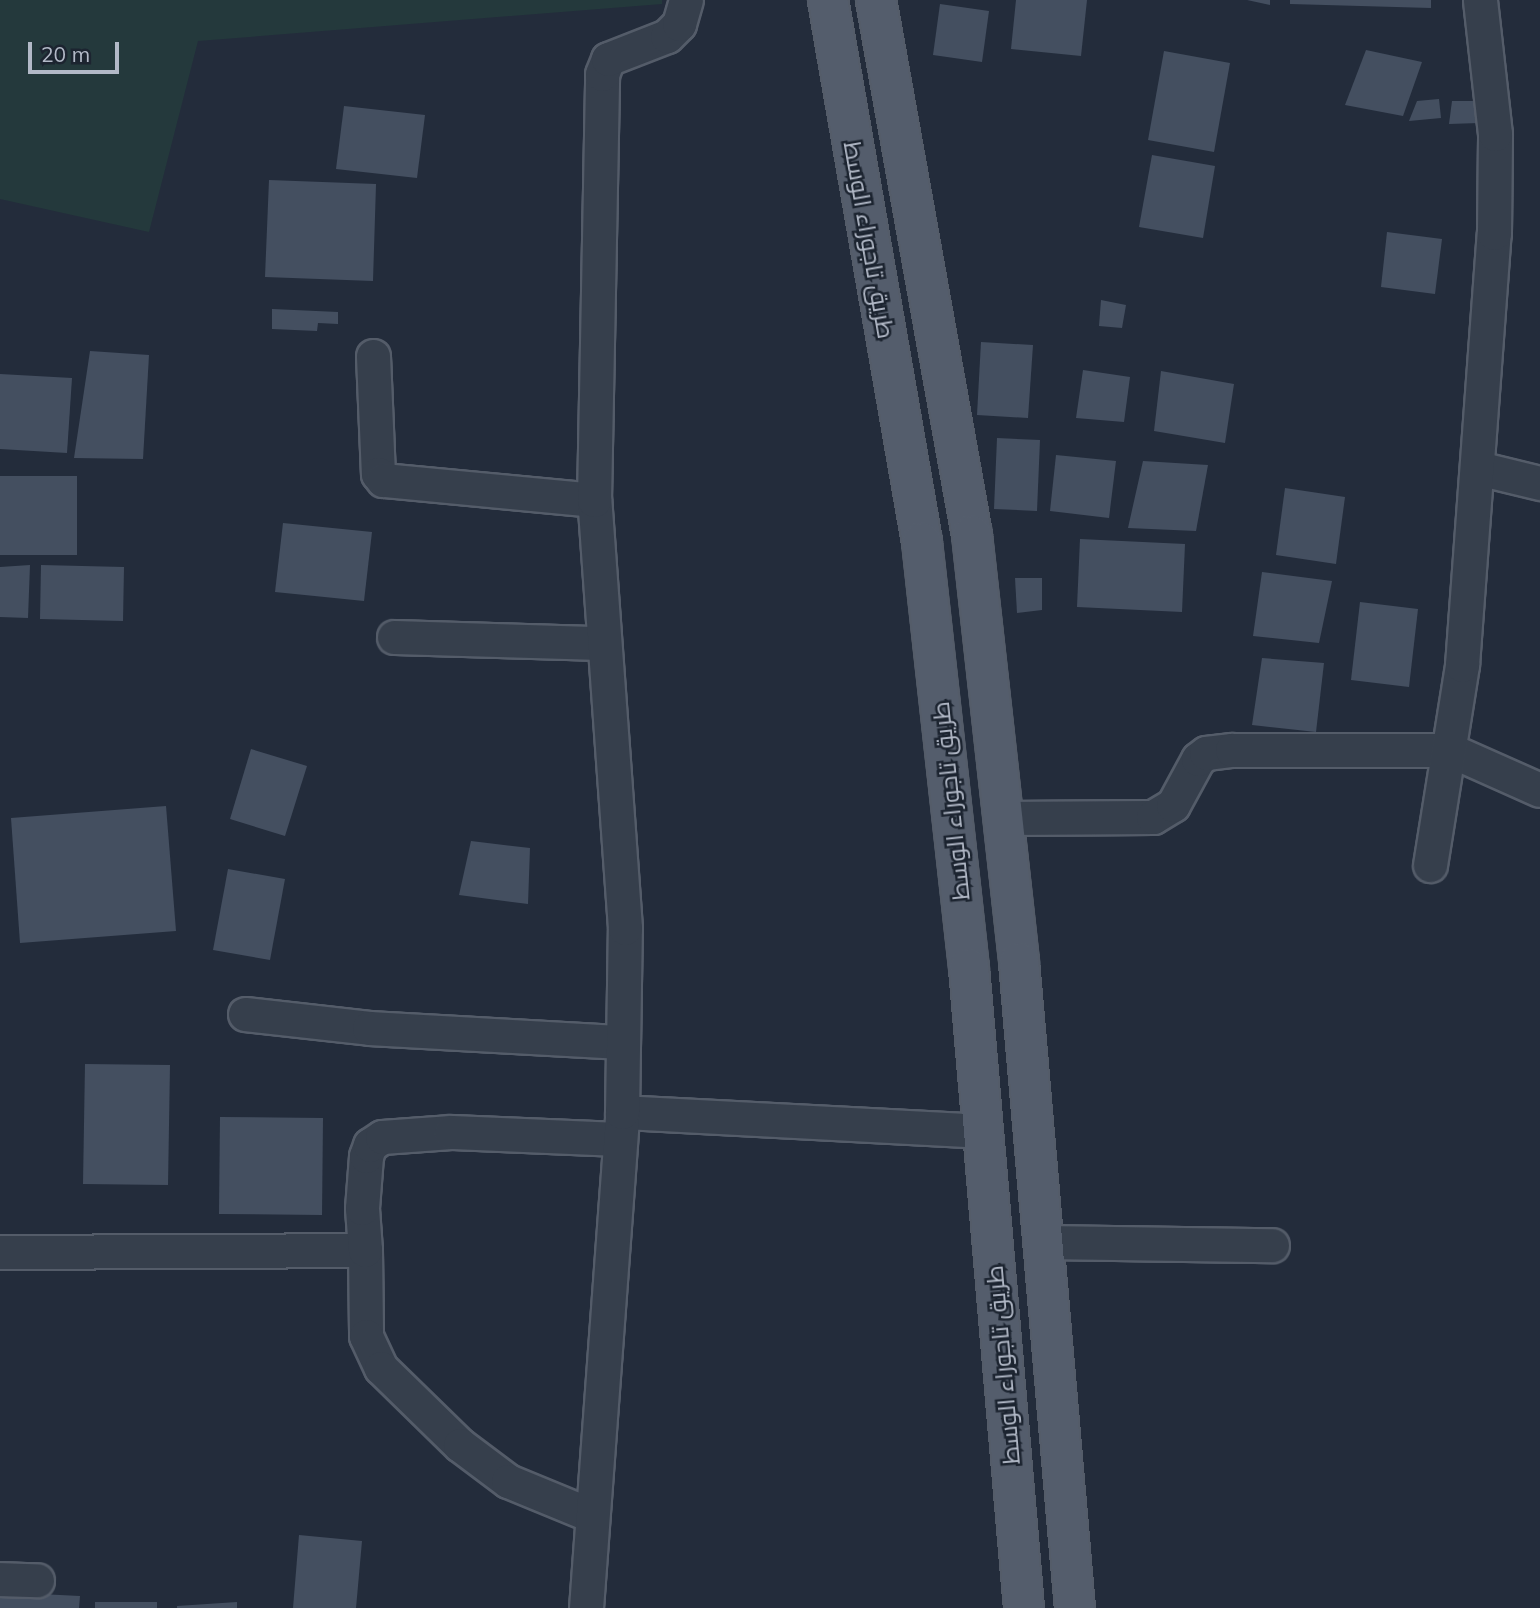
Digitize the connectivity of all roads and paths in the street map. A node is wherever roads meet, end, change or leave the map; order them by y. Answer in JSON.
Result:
{"nodes":[{"id":1,"x":686,"y":0,"type":"edge"},
{"id":2,"x":828,"y":0,"type":"edge"},
{"id":3,"x":876,"y":0,"type":"edge"},
{"id":4,"x":1480,"y":0,"type":"edge"},
{"id":5,"x":373,"y":356,"type":"dead end"},
{"id":6,"x":1478,"y":468,"type":"junction"},
{"id":7,"x":1540,"y":483,"type":"edge"},
{"id":8,"x":594,"y":500,"type":"junction"},
{"id":9,"x":394,"y":637,"type":"dead end"},
{"id":10,"x":601,"y":643,"type":"junction"},
{"id":11,"x":1450,"y":750,"type":"junction"},
{"id":12,"x":1540,"y":790,"type":"edge"},
{"id":13,"x":1003,"y":818,"type":"junction"},
{"id":14,"x":1430,"y":865,"type":"dead end"},
{"id":15,"x":244,"y":1014,"type":"dead end"},
{"id":16,"x":622,"y":1042,"type":"junction"},
{"id":17,"x":621,"y":1125,"type":"junction"},
{"id":18,"x":983,"y":1131,"type":"junction"},
{"id":19,"x":1043,"y":1242,"type":"junction"},
{"id":20,"x":1272,"y":1245,"type":"dead end"},
{"id":21,"x":365,"y":1250,"type":"junction"},
{"id":22,"x":0,"y":1252,"type":"edge"},
{"id":23,"x":591,"y":1515,"type":"junction"},
{"id":24,"x":0,"y":1579,"type":"edge"},
{"id":25,"x":37,"y":1580,"type":"dead end"},
{"id":26,"x":586,"y":1608,"type":"edge"},
{"id":27,"x":1024,"y":1608,"type":"edge"},
{"id":28,"x":1075,"y":1608,"type":"edge"}],
"edges":[{"from":1,"to":8,"type":"street"},
{"from":2,"to":18,"type":"main road","name":"طريق تاجوراء الوسط"},
{"from":3,"to":13,"type":"main road"},
{"from":4,"to":6,"type":"street"},
{"from":5,"to":8,"type":"street"},
{"from":6,"to":7,"type":"street"},
{"from":6,"to":11,"type":"street"},
{"from":8,"to":10,"type":"street"},
{"from":9,"to":10,"type":"street"},
{"from":10,"to":16,"type":"street"},
{"from":11,"to":12,"type":"street"},
{"from":11,"to":13,"type":"street"},
{"from":11,"to":14,"type":"street"},
{"from":13,"to":19,"type":"main road"},
{"from":15,"to":16,"type":"street"},
{"from":16,"to":17,"type":"street"},
{"from":17,"to":18,"type":"street"},
{"from":17,"to":21,"type":"street"},
{"from":17,"to":23,"type":"street"},
{"from":18,"to":27,"type":"main road","name":"طريق تاجوراء الوسط"},
{"from":19,"to":20,"type":"street"},
{"from":19,"to":28,"type":"main road"},
{"from":21,"to":22,"type":"street"},
{"from":21,"to":23,"type":"street"},
{"from":23,"to":26,"type":"street"},
{"from":24,"to":25,"type":"street"}]}
